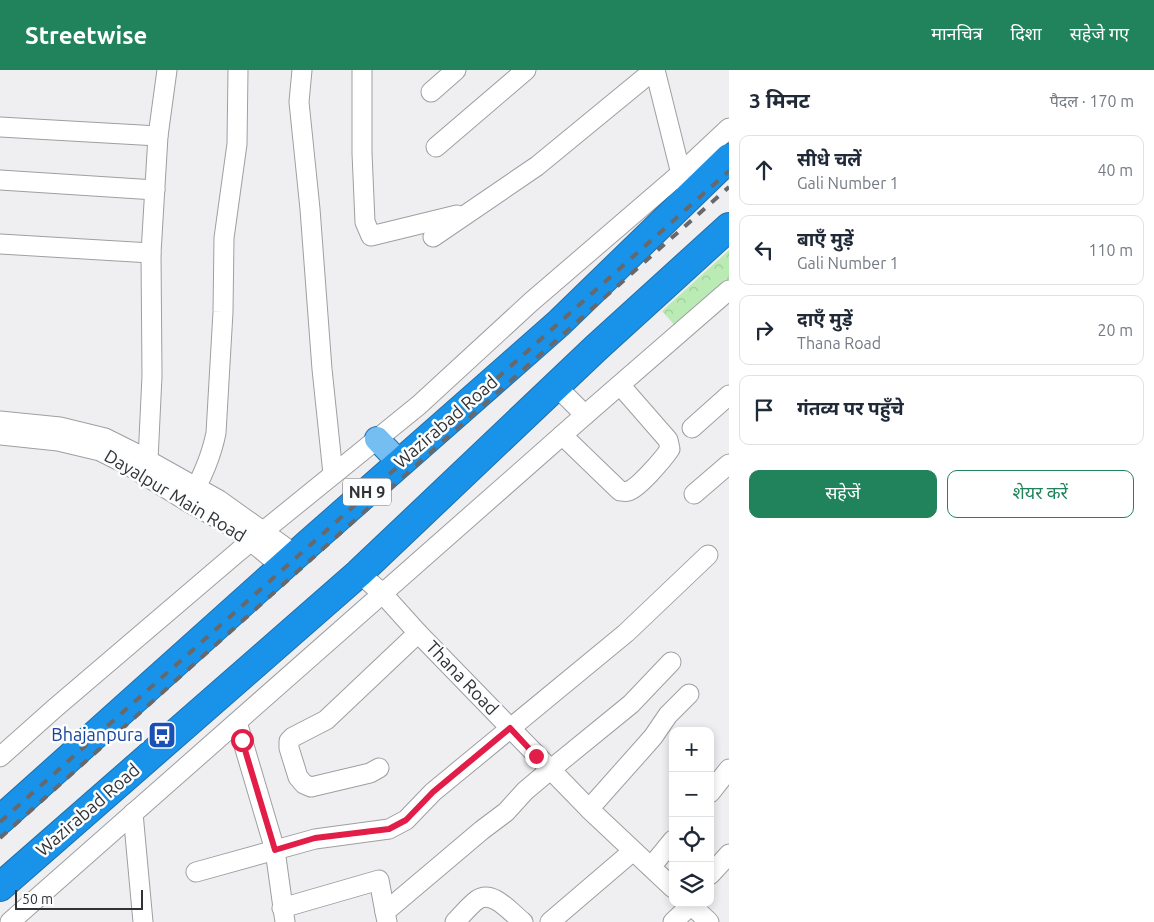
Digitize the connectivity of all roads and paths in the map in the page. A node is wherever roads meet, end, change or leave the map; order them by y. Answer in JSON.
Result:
{"nodes":[{"id":1,"x":167,"y":70,"type":"edge"},
{"id":2,"x":238,"y":70,"type":"edge"},
{"id":3,"x":302,"y":70,"type":"edge"},
{"id":4,"x":362,"y":70,"type":"edge"},
{"id":5,"x":456,"y":70,"type":"edge"},
{"id":6,"x":526,"y":70,"type":"edge"},
{"id":7,"x":654,"y":70,"type":"edge"},
{"id":8,"x":431,"y":92,"type":"dead end"},
{"id":9,"x":0,"y":127,"type":"edge"},
{"id":10,"x":729,"y":128,"type":"edge"},
{"id":11,"x":158,"y":136,"type":"junction"},
{"id":12,"x":436,"y":146,"type":"dead end"},
{"id":13,"x":729,"y":158,"type":"edge"},
{"id":14,"x":0,"y":180,"type":"edge"},
{"id":15,"x":684,"y":185,"type":"junction"},
{"id":16,"x":155,"y":190,"type":"junction"},
{"id":17,"x":470,"y":212,"type":"junction"},
{"id":18,"x":729,"y":227,"type":"edge"},
{"id":19,"x":432,"y":237,"type":"dead end"},
{"id":20,"x":0,"y":244,"type":"edge"},
{"id":21,"x":151,"y":254,"type":"junction"},
{"id":22,"x":729,"y":290,"type":"edge"},
{"id":23,"x":620,"y":385,"type":"junction"},
{"id":24,"x":556,"y":386,"type":"junction"},
{"id":25,"x":729,"y":396,"type":"edge"},
{"id":26,"x":585,"y":415,"type":"junction"},
{"id":27,"x":0,"y":421,"type":"edge"},
{"id":28,"x":692,"y":428,"type":"dead end"},
{"id":29,"x":0,"y":435,"type":"edge"},
{"id":30,"x":562,"y":435,"type":"junction"},
{"id":31,"x":377,"y":439,"type":"junction"},
{"id":32,"x":148,"y":460,"type":"junction"},
{"id":33,"x":400,"y":463,"type":"junction"},
{"id":34,"x":729,"y":464,"type":"edge"},
{"id":35,"x":334,"y":474,"type":"junction"},
{"id":36,"x":694,"y":494,"type":"dead end"},
{"id":37,"x":192,"y":495,"type":"junction"},
{"id":38,"x":258,"y":536,"type":"junction"},
{"id":39,"x":708,"y":555,"type":"dead end"},
{"id":40,"x":289,"y":561,"type":"junction"},
{"id":41,"x":359,"y":574,"type":"junction"},
{"id":42,"x":382,"y":593,"type":"junction"},
{"id":43,"x":418,"y":633,"type":"junction"},
{"id":44,"x":671,"y":662,"type":"dead end"},
{"id":45,"x":689,"y":694,"type":"dead end"},
{"id":46,"x":237,"y":722,"type":"junction"},
{"id":47,"x":510,"y":728,"type":"junction"},
{"id":48,"x":0,"y":757,"type":"edge"},
{"id":49,"x":379,"y":768,"type":"dead end"},
{"id":50,"x":729,"y":769,"type":"edge"},
{"id":51,"x":550,"y":770,"type":"junction"},
{"id":52,"x":714,"y":788,"type":"edge"},
{"id":53,"x":588,"y":809,"type":"junction"},
{"id":54,"x":133,"y":814,"type":"junction"},
{"id":55,"x":0,"y":820,"type":"edge"},
{"id":56,"x":669,"y":845,"type":"edge"},
{"id":57,"x":275,"y":850,"type":"junction"},
{"id":58,"x":633,"y":851,"type":"junction"},
{"id":59,"x":729,"y":854,"type":"edge"},
{"id":60,"x":651,"y":868,"type":"junction"},
{"id":61,"x":714,"y":871,"type":"edge"},
{"id":62,"x":196,"y":872,"type":"dead end"},
{"id":63,"x":669,"y":884,"type":"edge"},
{"id":64,"x":0,"y":886,"type":"edge"},
{"id":65,"x":687,"y":907,"type":"edge"},
{"id":66,"x":693,"y":907,"type":"edge"},
{"id":67,"x":283,"y":915,"type":"edge"},
{"id":68,"x":386,"y":917,"type":"edge"},
{"id":69,"x":10,"y":922,"type":"edge"},
{"id":70,"x":142,"y":922,"type":"edge"},
{"id":71,"x":455,"y":922,"type":"edge"},
{"id":72,"x":523,"y":922,"type":"edge"},
{"id":73,"x":550,"y":922,"type":"edge"},
{"id":74,"x":673,"y":922,"type":"edge"},
{"id":75,"x":709,"y":922,"type":"edge"}],
"edges":[{"from":1,"to":11,"type":"street"},
{"from":2,"to":37,"type":"street"},
{"from":3,"to":35,"type":"street"},
{"from":4,"to":17,"type":"street"},
{"from":5,"to":8,"type":"street"},
{"from":6,"to":12,"type":"street"},
{"from":7,"to":15,"type":"street"},
{"from":7,"to":17,"type":"street"},
{"from":9,"to":11,"type":"street"},
{"from":10,"to":15,"type":"street"},
{"from":11,"to":16,"type":"street"},
{"from":13,"to":15,"type":"highway","name":"Wazirabad Road","number":"NH 9"},
{"from":14,"to":16,"type":"street"},
{"from":15,"to":31,"type":"street"},
{"from":15,"to":33,"type":"highway","name":"Wazirabad Road","number":"NH 9"},
{"from":16,"to":21,"type":"street"},
{"from":17,"to":19,"type":"street"},
{"from":18,"to":24,"type":"highway","name":"Wazirabad Road"},
{"from":20,"to":21,"type":"street"},
{"from":21,"to":32,"type":"street"},
{"from":22,"to":23,"type":"street"},
{"from":23,"to":26,"type":"street"},
{"from":23,"to":30,"type":"street"},
{"from":24,"to":26,"type":"street"},
{"from":24,"to":41,"type":"highway","name":"Wazirabad Road"},
{"from":25,"to":28,"type":"street"},
{"from":26,"to":30,"type":"street"},
{"from":27,"to":32,"type":"street","name":"Dayalpur Main Road"},
{"from":29,"to":37,"type":"street","name":"Dayalpur Main Road"},
{"from":30,"to":42,"type":"street"},
{"from":31,"to":33,"type":"main road"},
{"from":31,"to":35,"type":"street"},
{"from":32,"to":37,"type":"street","name":"Dayalpur Main Road"},
{"from":33,"to":40,"type":"highway","name":"Wazirabad Road","number":"NH 9"},
{"from":34,"to":36,"type":"street"},
{"from":35,"to":38,"type":"street"},
{"from":37,"to":38,"type":"street","name":"Dayalpur Main Road"},
{"from":38,"to":40,"type":"street","name":"Dayalpur Main Road"},
{"from":38,"to":48,"type":"street"},
{"from":39,"to":47,"type":"street"},
{"from":40,"to":55,"type":"highway","name":"Wazirabad Road","number":"NH 9"},
{"from":41,"to":42,"type":"street","name":"Thana Road"},
{"from":41,"to":64,"type":"highway","name":"Wazirabad Road"},
{"from":42,"to":43,"type":"street","name":"Thana Road"},
{"from":42,"to":46,"type":"street"},
{"from":43,"to":47,"type":"street","name":"Thana Road"},
{"from":43,"to":49,"type":"street"},
{"from":44,"to":51,"type":"street"},
{"from":45,"to":53,"type":"street"},
{"from":46,"to":54,"type":"street"},
{"from":46,"to":57,"type":"street"},
{"from":47,"to":51,"type":"street","name":"Thana Road"},
{"from":47,"to":57,"type":"street"},
{"from":50,"to":52,"type":"street"},
{"from":51,"to":53,"type":"street","name":"Thana Road"},
{"from":51,"to":68,"type":"street"},
{"from":53,"to":58,"type":"street","name":"Thana Road"},
{"from":54,"to":69,"type":"street"},
{"from":54,"to":70,"type":"street"},
{"from":56,"to":60,"type":"street"},
{"from":57,"to":62,"type":"street"},
{"from":57,"to":67,"type":"street"},
{"from":58,"to":60,"type":"street","name":"Thana Road"},
{"from":58,"to":73,"type":"street"},
{"from":59,"to":61,"type":"street"},
{"from":60,"to":63,"type":"street","name":"Thana Road"},
{"from":65,"to":74,"type":"street"},
{"from":66,"to":75,"type":"street"},
{"from":67,"to":68,"type":"street"},
{"from":71,"to":72,"type":"street"}]}
